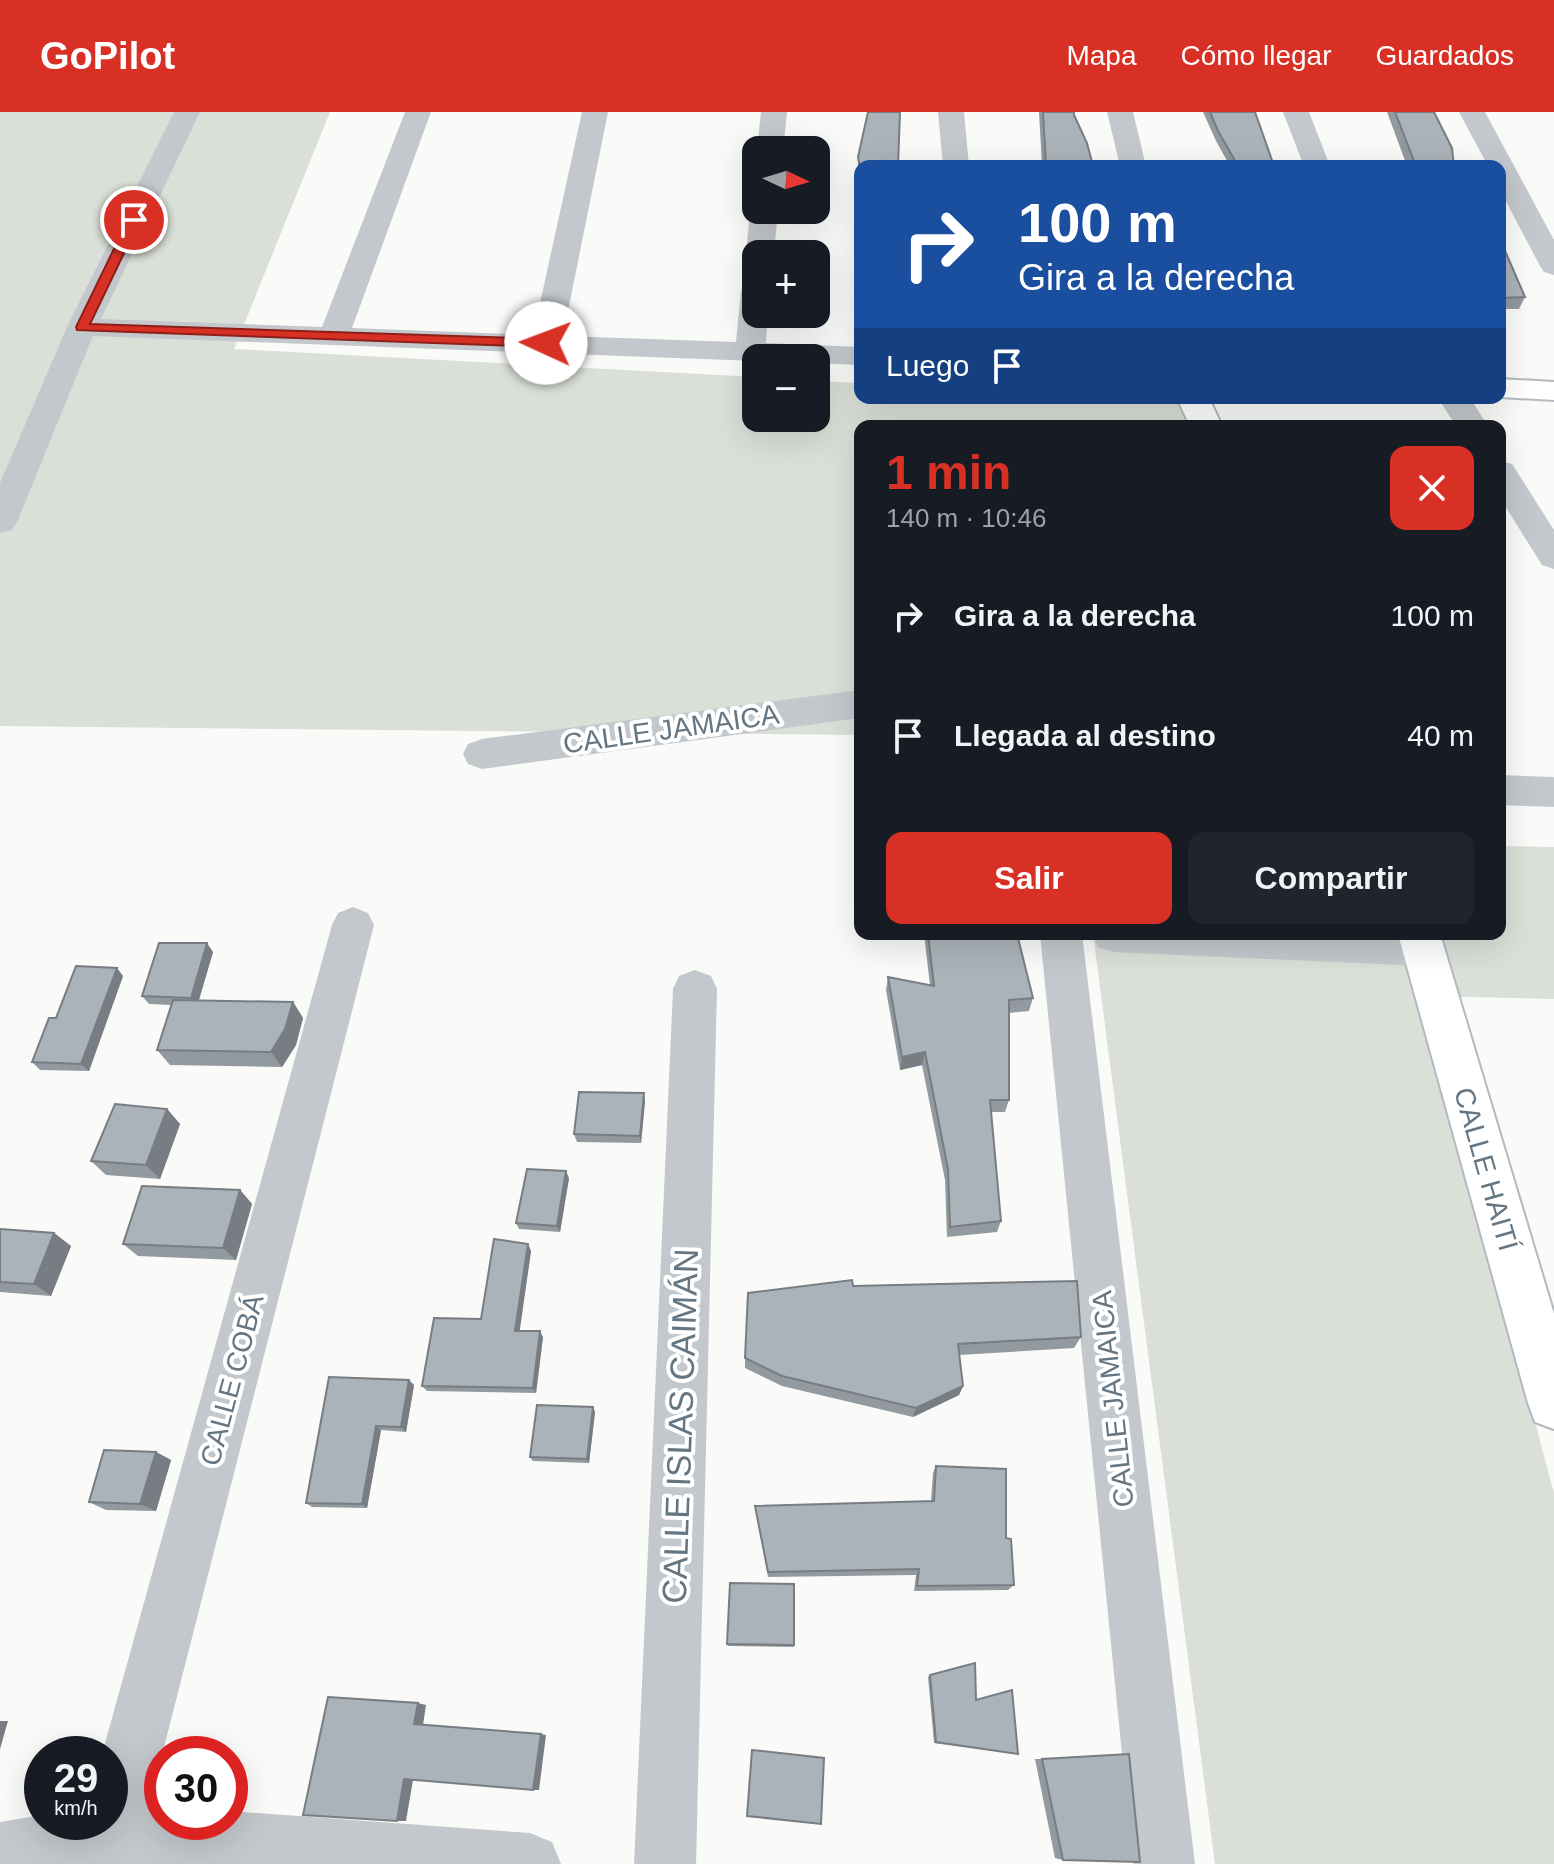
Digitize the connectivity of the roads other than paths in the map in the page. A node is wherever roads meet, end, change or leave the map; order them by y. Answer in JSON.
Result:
{"nodes":[{"id":1,"x":187,"y":112,"type":"edge"},
{"id":2,"x":418,"y":112,"type":"edge"},
{"id":3,"x":595,"y":112,"type":"edge"},
{"id":4,"x":774,"y":112,"type":"edge"},
{"id":5,"x":951,"y":112,"type":"edge"},
{"id":6,"x":1120,"y":112,"type":"edge"},
{"id":7,"x":1296,"y":112,"type":"edge"},
{"id":8,"x":1472,"y":112,"type":"edge"},
{"id":9,"x":771,"y":136,"type":"edge"},
{"id":10,"x":955,"y":160,"type":"edge"},
{"id":11,"x":1132,"y":160,"type":"edge"},
{"id":12,"x":1315,"y":160,"type":"edge"},
{"id":13,"x":1498,"y":160,"type":"edge"},
{"id":14,"x":1506,"y":176,"type":"edge"},
{"id":15,"x":1554,"y":266,"type":"edge"},
{"id":16,"x":82,"y":327,"type":"junction"},
{"id":17,"x":334,"y":336,"type":"junction"},
{"id":18,"x":546,"y":343,"type":"junction"},
{"id":19,"x":742,"y":351,"type":"edge"},
{"id":20,"x":830,"y":355,"type":"edge"},
{"id":21,"x":854,"y":356,"type":"edge"},
{"id":22,"x":1506,"y":388,"type":"edge"},
{"id":23,"x":1554,"y":391,"type":"edge"},
{"id":24,"x":1506,"y":481,"type":"edge"},
{"id":25,"x":0,"y":522,"type":"edge"},
{"id":26,"x":1554,"y":557,"type":"edge"},
{"id":27,"x":854,"y":705,"type":"edge"},
{"id":28,"x":482,"y":754,"type":"dead end"},
{"id":29,"x":1506,"y":790,"type":"edge"},
{"id":30,"x":1554,"y":792,"type":"edge"},
{"id":31,"x":353,"y":925,"type":"dead end"},
{"id":32,"x":1062,"y":940,"type":"edge"},
{"id":33,"x":1377,"y":940,"type":"edge"},
{"id":34,"x":1421,"y":941,"type":"edge"},
{"id":35,"x":695,"y":989,"type":"dead end"},
{"id":36,"x":1554,"y":1403,"type":"edge"},
{"id":37,"x":128,"y":1770,"type":"edge"},
{"id":38,"x":128,"y":1835,"type":"edge"},
{"id":39,"x":76,"y":1840,"type":"edge"},
{"id":40,"x":0,"y":1853,"type":"edge"},
{"id":41,"x":530,"y":1864,"type":"edge"},
{"id":42,"x":665,"y":1864,"type":"edge"},
{"id":43,"x":1164,"y":1864,"type":"edge"}],
"edges":[{"from":1,"to":16,"type":"street"},
{"from":2,"to":17,"type":"street"},
{"from":3,"to":18,"type":"street"},
{"from":4,"to":9,"type":"street"},
{"from":5,"to":10,"type":"street"},
{"from":6,"to":11,"type":"street"},
{"from":7,"to":12,"type":"street"},
{"from":8,"to":13,"type":"street"},
{"from":14,"to":15,"type":"street"},
{"from":16,"to":17,"type":"street"},
{"from":16,"to":25,"type":"street"},
{"from":17,"to":18,"type":"street"},
{"from":18,"to":19,"type":"street"},
{"from":20,"to":21,"type":"street"},
{"from":22,"to":23,"type":"street"},
{"from":24,"to":26,"type":"street"},
{"from":27,"to":28,"type":"street","name":"CALLE JAMAICA"},
{"from":29,"to":30,"type":"street"},
{"from":31,"to":37,"type":"street","name":"CALLE COBÁ"},
{"from":32,"to":43,"type":"street","name":"CALLE JAMAICA"},
{"from":33,"to":34,"type":"street"},
{"from":34,"to":36,"type":"street","name":"CALLE HAITÍ"},
{"from":35,"to":42,"type":"street","name":"CALLE ISLAS CAIMÁN"},
{"from":38,"to":41,"type":"street"},
{"from":39,"to":40,"type":"street"}]}
